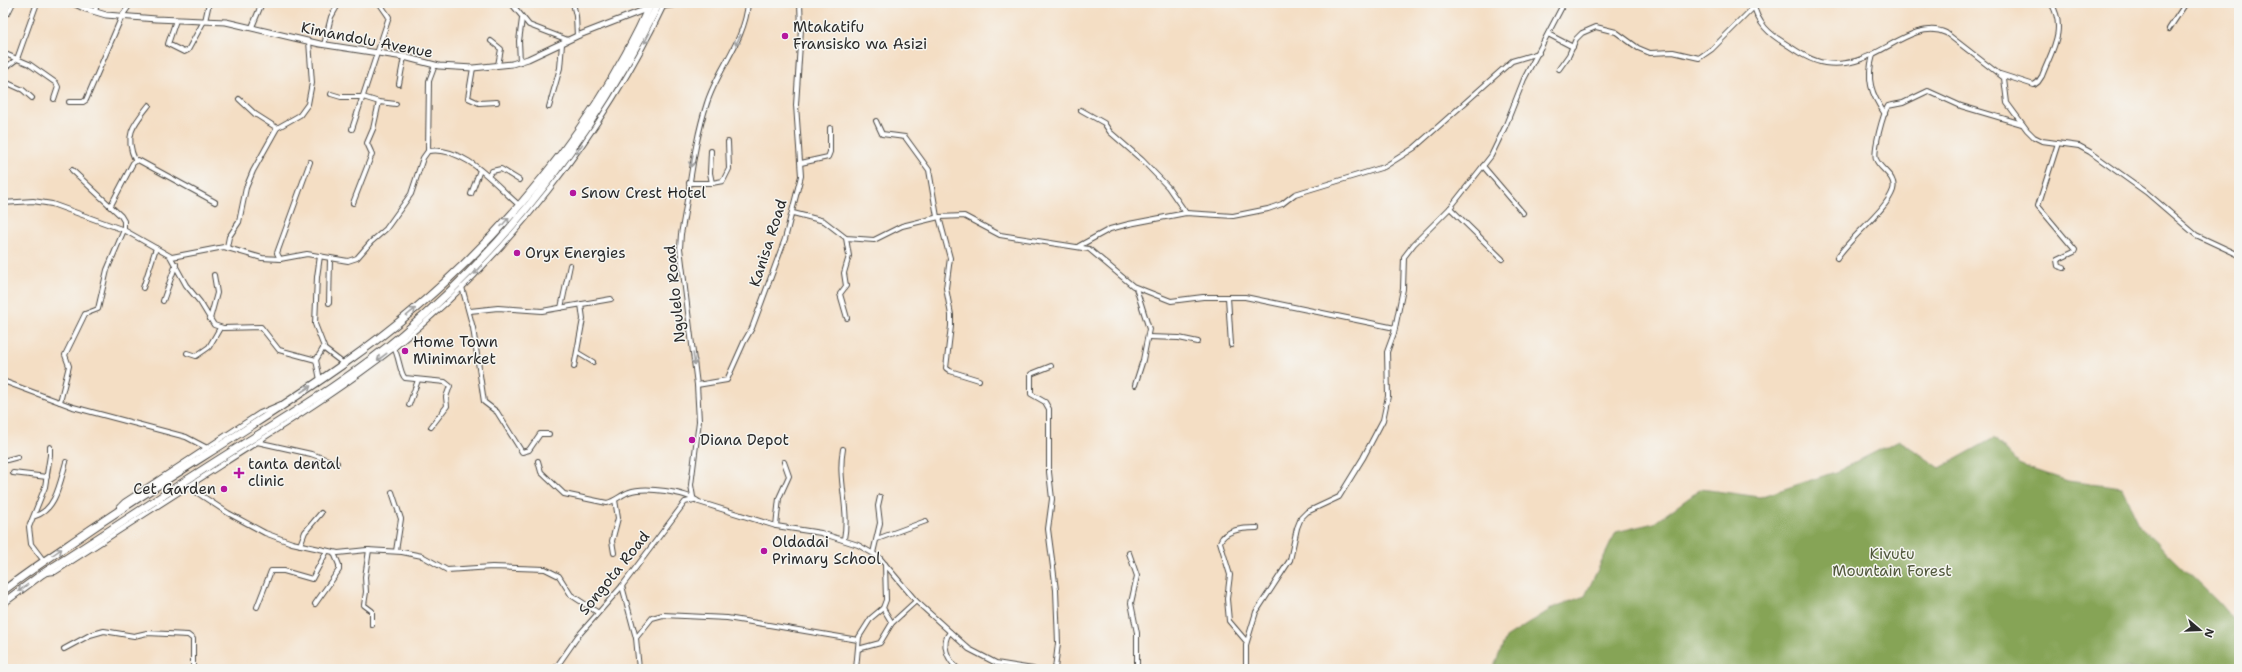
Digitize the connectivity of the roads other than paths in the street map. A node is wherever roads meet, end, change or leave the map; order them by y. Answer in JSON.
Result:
{"nodes":[{"id":1,"x":13,"y":3,"type":"edge"},
{"id":2,"x":37,"y":3,"type":"edge"},
{"id":3,"x":73,"y":3,"type":"edge"},
{"id":4,"x":98,"y":3,"type":"edge"},
{"id":5,"x":131,"y":3,"type":"edge"},
{"id":6,"x":209,"y":3,"type":"edge"},
{"id":7,"x":262,"y":3,"type":"edge"},
{"id":8,"x":339,"y":3,"type":"edge"},
{"id":9,"x":511,"y":3,"type":"edge"},
{"id":10,"x":573,"y":3,"type":"edge"},
{"id":11,"x":686,"y":3,"type":"edge"},
{"id":12,"x":748,"y":3,"type":"edge"},
{"id":13,"x":800,"y":3,"type":"edge"},
{"id":14,"x":1564,"y":3,"type":"edge"},
{"id":15,"x":2051,"y":3,"type":"edge"},
{"id":16,"x":2186,"y":3,"type":"edge"},
{"id":17,"x":380,"y":4,"type":"edge"},
{"id":18,"x":657,"y":5,"type":"edge"},
{"id":19,"x":1753,"y":5,"type":"edge"},
{"id":20,"x":95,"y":12,"type":"junction"},
{"id":21,"x":8,"y":13,"type":"dead end"},
{"id":22,"x":122,"y":16,"type":"junction"},
{"id":23,"x":522,"y":19,"type":"junction"},
{"id":24,"x":176,"y":20,"type":"junction"},
{"id":25,"x":204,"y":21,"type":"junction"},
{"id":26,"x":252,"y":27,"type":"junction"},
{"id":27,"x":2170,"y":29,"type":"dead end"},
{"id":28,"x":1548,"y":34,"type":"junction"},
{"id":29,"x":577,"y":36,"type":"junction"},
{"id":30,"x":568,"y":40,"type":"junction"},
{"id":31,"x":491,"y":41,"type":"dead end"},
{"id":32,"x":309,"y":42,"type":"junction"},
{"id":33,"x":562,"y":44,"type":"junction"},
{"id":34,"x":324,"y":45,"type":"junction"},
{"id":35,"x":1572,"y":47,"type":"junction"},
{"id":36,"x":377,"y":52,"type":"junction"},
{"id":37,"x":3,"y":53,"type":"edge"},
{"id":38,"x":1539,"y":53,"type":"junction"},
{"id":39,"x":1873,"y":55,"type":"junction"},
{"id":40,"x":404,"y":57,"type":"junction"},
{"id":41,"x":17,"y":59,"type":"junction"},
{"id":42,"x":520,"y":62,"type":"junction"},
{"id":43,"x":435,"y":65,"type":"junction"},
{"id":44,"x":498,"y":65,"type":"junction"},
{"id":45,"x":473,"y":68,"type":"junction"},
{"id":46,"x":1559,"y":69,"type":"dead end"},
{"id":47,"x":3,"y":72,"type":"edge"},
{"id":48,"x":1999,"y":74,"type":"junction"},
{"id":49,"x":3,"y":82,"type":"edge"},
{"id":50,"x":399,"y":84,"type":"dead end"},
{"id":51,"x":3,"y":87,"type":"edge"},
{"id":52,"x":331,"y":94,"type":"dead end"},
{"id":53,"x":363,"y":97,"type":"junction"},
{"id":54,"x":32,"y":98,"type":"dead end"},
{"id":55,"x":54,"y":99,"type":"dead end"},
{"id":56,"x":238,"y":99,"type":"dead end"},
{"id":57,"x":69,"y":102,"type":"dead end"},
{"id":58,"x":379,"y":102,"type":"junction"},
{"id":59,"x":497,"y":102,"type":"dead end"},
{"id":60,"x":396,"y":104,"type":"dead end"},
{"id":61,"x":149,"y":105,"type":"dead end"},
{"id":62,"x":549,"y":107,"type":"dead end"},
{"id":63,"x":1081,"y":110,"type":"dead end"},
{"id":64,"x":1885,"y":114,"type":"junction"},
{"id":65,"x":876,"y":121,"type":"dead end"},
{"id":66,"x":2022,"y":124,"type":"junction"},
{"id":67,"x":277,"y":128,"type":"junction"},
{"id":68,"x":830,"y":128,"type":"dead end"},
{"id":69,"x":352,"y":129,"type":"dead end"},
{"id":70,"x":728,"y":142,"type":"dead end"},
{"id":71,"x":2058,"y":143,"type":"junction"},
{"id":72,"x":428,"y":151,"type":"junction"},
{"id":73,"x":711,"y":151,"type":"dead end"},
{"id":74,"x":135,"y":160,"type":"junction"},
{"id":75,"x":310,"y":162,"type":"dead end"},
{"id":76,"x":801,"y":163,"type":"junction"},
{"id":77,"x":1483,"y":166,"type":"junction"},
{"id":78,"x":72,"y":170,"type":"dead end"},
{"id":79,"x":480,"y":170,"type":"junction"},
{"id":80,"x":488,"y":176,"type":"junction"},
{"id":81,"x":519,"y":180,"type":"dead end"},
{"id":82,"x":689,"y":183,"type":"junction"},
{"id":83,"x":712,"y":183,"type":"junction"},
{"id":84,"x":471,"y":194,"type":"dead end"},
{"id":85,"x":215,"y":202,"type":"dead end"},
{"id":86,"x":353,"y":203,"type":"dead end"},
{"id":87,"x":3,"y":204,"type":"edge"},
{"id":88,"x":520,"y":205,"type":"junction"},
{"id":89,"x":110,"y":207,"type":"junction"},
{"id":90,"x":1450,"y":208,"type":"junction"},
{"id":91,"x":793,"y":213,"type":"junction"},
{"id":92,"x":1186,"y":213,"type":"junction"},
{"id":93,"x":1523,"y":213,"type":"dead end"},
{"id":94,"x":938,"y":217,"type":"junction"},
{"id":95,"x":124,"y":230,"type":"junction"},
{"id":96,"x":846,"y":238,"type":"junction"},
{"id":97,"x":228,"y":247,"type":"junction"},
{"id":98,"x":1078,"y":247,"type":"junction"},
{"id":99,"x":156,"y":248,"type":"junction"},
{"id":100,"x":2239,"y":255,"type":"edge"},
{"id":101,"x":320,"y":256,"type":"junction"},
{"id":102,"x":172,"y":257,"type":"junction"},
{"id":103,"x":330,"y":258,"type":"junction"},
{"id":104,"x":1837,"y":258,"type":"dead end"},
{"id":105,"x":280,"y":259,"type":"junction"},
{"id":106,"x":1502,"y":259,"type":"dead end"},
{"id":107,"x":176,"y":264,"type":"junction"},
{"id":108,"x":570,"y":265,"type":"dead end"},
{"id":109,"x":2064,"y":268,"type":"dead end"},
{"id":110,"x":214,"y":275,"type":"dead end"},
{"id":111,"x":462,"y":287,"type":"junction"},
{"id":112,"x":143,"y":288,"type":"dead end"},
{"id":113,"x":1136,"y":288,"type":"junction"},
{"id":114,"x":1228,"y":297,"type":"junction"},
{"id":115,"x":611,"y":299,"type":"dead end"},
{"id":116,"x":164,"y":301,"type":"dead end"},
{"id":117,"x":329,"y":303,"type":"dead end"},
{"id":118,"x":581,"y":304,"type":"junction"},
{"id":119,"x":562,"y":308,"type":"junction"},
{"id":120,"x":470,"y":311,"type":"junction"},
{"id":121,"x":847,"y":318,"type":"dead end"},
{"id":122,"x":209,"y":319,"type":"junction"},
{"id":123,"x":220,"y":328,"type":"junction"},
{"id":124,"x":1395,"y":328,"type":"junction"},
{"id":125,"x":1148,"y":337,"type":"junction"},
{"id":126,"x":1198,"y":342,"type":"dead end"},
{"id":127,"x":1231,"y":345,"type":"dead end"},
{"id":128,"x":324,"y":348,"type":"junction"},
{"id":129,"x":394,"y":348,"type":"junction"},
{"id":130,"x":187,"y":353,"type":"dead end"},
{"id":131,"x":578,"y":353,"type":"junction"},
{"id":132,"x":316,"y":360,"type":"junction"},
{"id":133,"x":593,"y":362,"type":"dead end"},
{"id":134,"x":344,"y":364,"type":"junction"},
{"id":135,"x":1051,"y":366,"type":"dead end"},
{"id":136,"x":574,"y":367,"type":"dead end"},
{"id":137,"x":320,"y":380,"type":"junction"},
{"id":138,"x":418,"y":380,"type":"junction"},
{"id":139,"x":979,"y":380,"type":"dead end"},
{"id":140,"x":3,"y":381,"type":"edge"},
{"id":141,"x":697,"y":385,"type":"junction"},
{"id":142,"x":1135,"y":385,"type":"dead end"},
{"id":143,"x":60,"y":402,"type":"junction"},
{"id":144,"x":286,"y":402,"type":"junction"},
{"id":145,"x":409,"y":405,"type":"dead end"},
{"id":146,"x":431,"y":428,"type":"dead end"},
{"id":147,"x":549,"y":434,"type":"dead end"},
{"id":148,"x":257,"y":442,"type":"junction"},
{"id":149,"x":50,"y":447,"type":"dead end"},
{"id":150,"x":207,"y":448,"type":"junction"},
{"id":151,"x":843,"y":449,"type":"dead end"},
{"id":152,"x":18,"y":457,"type":"dead end"},
{"id":153,"x":3,"y":461,"type":"edge"},
{"id":154,"x":538,"y":461,"type":"dead end"},
{"id":155,"x":66,"y":462,"type":"dead end"},
{"id":156,"x":784,"y":462,"type":"dead end"},
{"id":157,"x":337,"y":463,"type":"dead end"},
{"id":158,"x":13,"y":472,"type":"dead end"},
{"id":159,"x":47,"y":477,"type":"junction"},
{"id":160,"x":187,"y":486,"type":"junction"},
{"id":161,"x":392,"y":492,"type":"dead end"},
{"id":162,"x":880,"y":497,"type":"dead end"},
{"id":163,"x":694,"y":499,"type":"junction"},
{"id":164,"x":615,"y":500,"type":"junction"},
{"id":165,"x":321,"y":513,"type":"dead end"},
{"id":166,"x":113,"y":514,"type":"junction"},
{"id":167,"x":34,"y":516,"type":"junction"},
{"id":168,"x":926,"y":521,"type":"dead end"},
{"id":169,"x":118,"y":525,"type":"junction"},
{"id":170,"x":776,"y":526,"type":"junction"},
{"id":171,"x":1257,"y":528,"type":"dead end"},
{"id":172,"x":86,"y":532,"type":"junction"},
{"id":173,"x":844,"y":539,"type":"junction"},
{"id":174,"x":877,"y":539,"type":"junction"},
{"id":175,"x":92,"y":542,"type":"junction"},
{"id":176,"x":300,"y":545,"type":"junction"},
{"id":177,"x":369,"y":550,"type":"junction"},
{"id":178,"x":327,"y":551,"type":"junction"},
{"id":179,"x":396,"y":551,"type":"junction"},
{"id":180,"x":334,"y":553,"type":"junction"},
{"id":181,"x":614,"y":553,"type":"dead end"},
{"id":182,"x":873,"y":553,"type":"junction"},
{"id":183,"x":1129,"y":553,"type":"dead end"},
{"id":184,"x":44,"y":561,"type":"junction"},
{"id":185,"x":885,"y":563,"type":"junction"},
{"id":186,"x":42,"y":574,"type":"junction"},
{"id":187,"x":622,"y":586,"type":"junction"},
{"id":188,"x":3,"y":592,"type":"edge"},
{"id":189,"x":916,"y":601,"type":"junction"},
{"id":190,"x":3,"y":603,"type":"edge"},
{"id":191,"x":315,"y":604,"type":"dead end"},
{"id":192,"x":257,"y":607,"type":"dead end"},
{"id":193,"x":882,"y":608,"type":"junction"},
{"id":194,"x":597,"y":612,"type":"junction"},
{"id":195,"x":892,"y":623,"type":"junction"},
{"id":196,"x":372,"y":625,"type":"dead end"},
{"id":197,"x":950,"y":632,"type":"junction"},
{"id":198,"x":636,"y":638,"type":"junction"},
{"id":199,"x":858,"y":640,"type":"junction"},
{"id":200,"x":1246,"y":641,"type":"junction"},
{"id":201,"x":64,"y":649,"type":"dead end"},
{"id":202,"x":858,"y":649,"type":"junction"},
{"id":203,"x":193,"y":669,"type":"edge"},
{"id":204,"x":555,"y":669,"type":"edge"},
{"id":205,"x":639,"y":669,"type":"edge"},
{"id":206,"x":856,"y":669,"type":"edge"},
{"id":207,"x":958,"y":669,"type":"edge"},
{"id":208,"x":1033,"y":669,"type":"edge"},
{"id":209,"x":1055,"y":669,"type":"edge"},
{"id":210,"x":1136,"y":669,"type":"edge"},
{"id":211,"x":1246,"y":669,"type":"edge"}],
"edges":[{"from":1,"to":21,"type":"street"},
{"from":2,"to":41,"type":"street"},
{"from":3,"to":20,"type":"street","name":"Kimandolu Avenue"},
{"from":4,"to":20,"type":"street"},
{"from":5,"to":22,"type":"street"},
{"from":6,"to":25,"type":"street"},
{"from":7,"to":26,"type":"street"},
{"from":8,"to":34,"type":"street"},
{"from":9,"to":23,"type":"street"},
{"from":10,"to":29,"type":"street"},
{"from":11,"to":18,"type":"street"},
{"from":12,"to":82,"type":"street","name":"Ngulelo Road","one_way":true},
{"from":13,"to":76,"type":"street","name":"Kanisa Road"},
{"from":14,"to":28,"type":"street"},
{"from":15,"to":48,"type":"street"},
{"from":16,"to":27,"type":"street"},
{"from":17,"to":36,"type":"street"},
{"from":18,"to":29,"type":"street","name":"Kimandolu Avenue"},
{"from":18,"to":88,"type":"highway"},
{"from":18,"to":111,"type":"street","one_way":true},
{"from":18,"to":169,"type":"highway"},
{"from":19,"to":35,"type":"street"},
{"from":19,"to":39,"type":"street"},
{"from":20,"to":22,"type":"street","name":"Kimandolu Avenue"},
{"from":22,"to":24,"type":"street","name":"Kimandolu Avenue"},
{"from":22,"to":57,"type":"street"},
{"from":23,"to":30,"type":"street"},
{"from":23,"to":42,"type":"street"},
{"from":24,"to":25,"type":"street","name":"Kimandolu Avenue"},
{"from":24,"to":25,"type":"street"},
{"from":25,"to":26,"type":"street","name":"Kimandolu Avenue"},
{"from":26,"to":32,"type":"street","name":"Kimandolu Avenue"},
{"from":28,"to":35,"type":"street"},
{"from":28,"to":38,"type":"street"},
{"from":29,"to":30,"type":"street","name":"Kimandolu Avenue"},
{"from":30,"to":33,"type":"street","name":"Kimandolu Avenue"},
{"from":31,"to":44,"type":"street"},
{"from":32,"to":34,"type":"street","name":"Kimandolu Avenue"},
{"from":32,"to":67,"type":"street"},
{"from":33,"to":42,"type":"street","name":"Kimandolu Avenue"},
{"from":33,"to":62,"type":"street"},
{"from":34,"to":36,"type":"street","name":"Kimandolu Avenue"},
{"from":35,"to":46,"type":"street"},
{"from":36,"to":40,"type":"street","name":"Kimandolu Avenue"},
{"from":36,"to":53,"type":"street"},
{"from":37,"to":41,"type":"street"},
{"from":38,"to":77,"type":"street"},
{"from":38,"to":92,"type":"street"},
{"from":39,"to":48,"type":"street"},
{"from":39,"to":64,"type":"street"},
{"from":40,"to":43,"type":"street","name":"Kimandolu Avenue"},
{"from":40,"to":50,"type":"street"},
{"from":41,"to":47,"type":"street"},
{"from":41,"to":55,"type":"street"},
{"from":42,"to":44,"type":"street","name":"Kimandolu Avenue"},
{"from":43,"to":45,"type":"street","name":"Kimandolu Avenue"},
{"from":43,"to":72,"type":"street"},
{"from":44,"to":45,"type":"street","name":"Kimandolu Avenue"},
{"from":45,"to":59,"type":"street"},
{"from":48,"to":66,"type":"street"},
{"from":49,"to":51,"type":"street"},
{"from":49,"to":54,"type":"street"},
{"from":52,"to":53,"type":"street"},
{"from":53,"to":58,"type":"street"},
{"from":53,"to":69,"type":"street"},
{"from":56,"to":67,"type":"street"},
{"from":58,"to":60,"type":"street"},
{"from":58,"to":86,"type":"street"},
{"from":61,"to":74,"type":"street"},
{"from":63,"to":92,"type":"street"},
{"from":64,"to":66,"type":"street"},
{"from":64,"to":104,"type":"street"},
{"from":65,"to":94,"type":"street"},
{"from":66,"to":71,"type":"street"},
{"from":67,"to":97,"type":"street"},
{"from":68,"to":76,"type":"street"},
{"from":70,"to":83,"type":"street"},
{"from":71,"to":100,"type":"street"},
{"from":71,"to":109,"type":"street"},
{"from":72,"to":79,"type":"street"},
{"from":72,"to":103,"type":"street"},
{"from":73,"to":83,"type":"street"},
{"from":74,"to":85,"type":"street"},
{"from":74,"to":89,"type":"street"},
{"from":75,"to":105,"type":"street"},
{"from":76,"to":91,"type":"street","name":"Kanisa Road"},
{"from":77,"to":90,"type":"street"},
{"from":77,"to":93,"type":"street"},
{"from":78,"to":89,"type":"street"},
{"from":79,"to":80,"type":"street"},
{"from":79,"to":84,"type":"street"},
{"from":80,"to":81,"type":"street"},
{"from":80,"to":88,"type":"street"},
{"from":82,"to":83,"type":"street"},
{"from":82,"to":141,"type":"street","name":"Ngulelo Road","one_way":true},
{"from":87,"to":95,"type":"street"},
{"from":134,"to":88,"type":"highway","one_way":true},
{"from":89,"to":95,"type":"street"},
{"from":90,"to":106,"type":"street"},
{"from":90,"to":124,"type":"street"},
{"from":91,"to":96,"type":"street"},
{"from":91,"to":141,"type":"street","name":"Kanisa Road"},
{"from":92,"to":98,"type":"street"},
{"from":94,"to":96,"type":"street"},
{"from":94,"to":98,"type":"street"},
{"from":94,"to":139,"type":"street"},
{"from":95,"to":99,"type":"street"},
{"from":95,"to":143,"type":"street"},
{"from":96,"to":121,"type":"street"},
{"from":97,"to":102,"type":"street"},
{"from":97,"to":105,"type":"street"},
{"from":98,"to":113,"type":"street"},
{"from":99,"to":102,"type":"street"},
{"from":99,"to":112,"type":"street"},
{"from":101,"to":103,"type":"street"},
{"from":101,"to":105,"type":"street"},
{"from":101,"to":128,"type":"street"},
{"from":102,"to":107,"type":"street"},
{"from":103,"to":117,"type":"street"},
{"from":107,"to":116,"type":"street"},
{"from":107,"to":122,"type":"street"},
{"from":108,"to":119,"type":"street"},
{"from":110,"to":122,"type":"street"},
{"from":111,"to":120,"type":"street"},
{"from":111,"to":129,"type":"street"},
{"from":113,"to":114,"type":"street"},
{"from":113,"to":125,"type":"street"},
{"from":114,"to":124,"type":"street"},
{"from":114,"to":127,"type":"street"},
{"from":115,"to":118,"type":"street"},
{"from":118,"to":119,"type":"street"},
{"from":118,"to":131,"type":"street"},
{"from":119,"to":120,"type":"street"},
{"from":120,"to":147,"type":"street"},
{"from":122,"to":123,"type":"street"},
{"from":123,"to":130,"type":"street"},
{"from":123,"to":132,"type":"street"},
{"from":124,"to":200,"type":"street"},
{"from":125,"to":126,"type":"street"},
{"from":125,"to":142,"type":"street"},
{"from":128,"to":132,"type":"street"},
{"from":128,"to":134,"type":"street"},
{"from":129,"to":138,"type":"street"},
{"from":129,"to":148,"type":"street","one_way":true},
{"from":131,"to":133,"type":"street"},
{"from":131,"to":136,"type":"street"},
{"from":132,"to":137,"type":"street"},
{"from":134,"to":137,"type":"highway"},
{"from":135,"to":209,"type":"street"},
{"from":144,"to":137,"type":"highway","one_way":true},
{"from":138,"to":145,"type":"street"},
{"from":138,"to":146,"type":"street"},
{"from":140,"to":143,"type":"street"},
{"from":141,"to":163,"type":"street","name":"Ngulelo Road"},
{"from":143,"to":150,"type":"street"},
{"from":144,"to":150,"type":"street"},
{"from":144,"to":166,"type":"highway"},
{"from":148,"to":157,"type":"street"},
{"from":148,"to":160,"type":"street"},
{"from":149,"to":159,"type":"street"},
{"from":150,"to":166,"type":"street"},
{"from":151,"to":173,"type":"street"},
{"from":152,"to":153,"type":"street"},
{"from":154,"to":164,"type":"street"},
{"from":155,"to":167,"type":"street"},
{"from":156,"to":170,"type":"street"},
{"from":158,"to":159,"type":"street"},
{"from":159,"to":167,"type":"street"},
{"from":160,"to":176,"type":"street"},
{"from":160,"to":186,"type":"street"},
{"from":161,"to":179,"type":"street"},
{"from":162,"to":174,"type":"street"},
{"from":163,"to":164,"type":"street"},
{"from":163,"to":170,"type":"street"},
{"from":163,"to":187,"type":"street","name":"Songota Road"},
{"from":164,"to":181,"type":"street"},
{"from":165,"to":176,"type":"street"},
{"from":166,"to":169,"type":"highway"},
{"from":166,"to":172,"type":"highway"},
{"from":167,"to":184,"type":"street"},
{"from":168,"to":174,"type":"street"},
{"from":169,"to":175,"type":"highway"},
{"from":170,"to":173,"type":"street"},
{"from":171,"to":200,"type":"street"},
{"from":172,"to":175,"type":"highway"},
{"from":184,"to":172,"type":"highway","one_way":true},
{"from":173,"to":182,"type":"street"},
{"from":174,"to":182,"type":"street"},
{"from":175,"to":186,"type":"highway"},
{"from":176,"to":178,"type":"street"},
{"from":177,"to":179,"type":"street"},
{"from":177,"to":180,"type":"street"},
{"from":177,"to":196,"type":"street"},
{"from":178,"to":180,"type":"street"},
{"from":178,"to":192,"type":"street"},
{"from":179,"to":194,"type":"street"},
{"from":180,"to":191,"type":"street"},
{"from":182,"to":185,"type":"street"},
{"from":183,"to":210,"type":"street"},
{"from":184,"to":188,"type":"highway"},
{"from":185,"to":189,"type":"street"},
{"from":185,"to":193,"type":"street"},
{"from":186,"to":190,"type":"highway","one_way":true},
{"from":187,"to":194,"type":"street","name":"Songota Road"},
{"from":187,"to":198,"type":"street"},
{"from":189,"to":195,"type":"street"},
{"from":189,"to":197,"type":"street"},
{"from":193,"to":195,"type":"street"},
{"from":193,"to":199,"type":"street"},
{"from":194,"to":204,"type":"street","name":"Songota Road"},
{"from":195,"to":202,"type":"street"},
{"from":197,"to":207,"type":"street"},
{"from":197,"to":208,"type":"street"},
{"from":198,"to":199,"type":"street"},
{"from":198,"to":205,"type":"street"},
{"from":199,"to":202,"type":"street"},
{"from":200,"to":211,"type":"street"},
{"from":201,"to":203,"type":"street"},
{"from":202,"to":206,"type":"street"}]}
